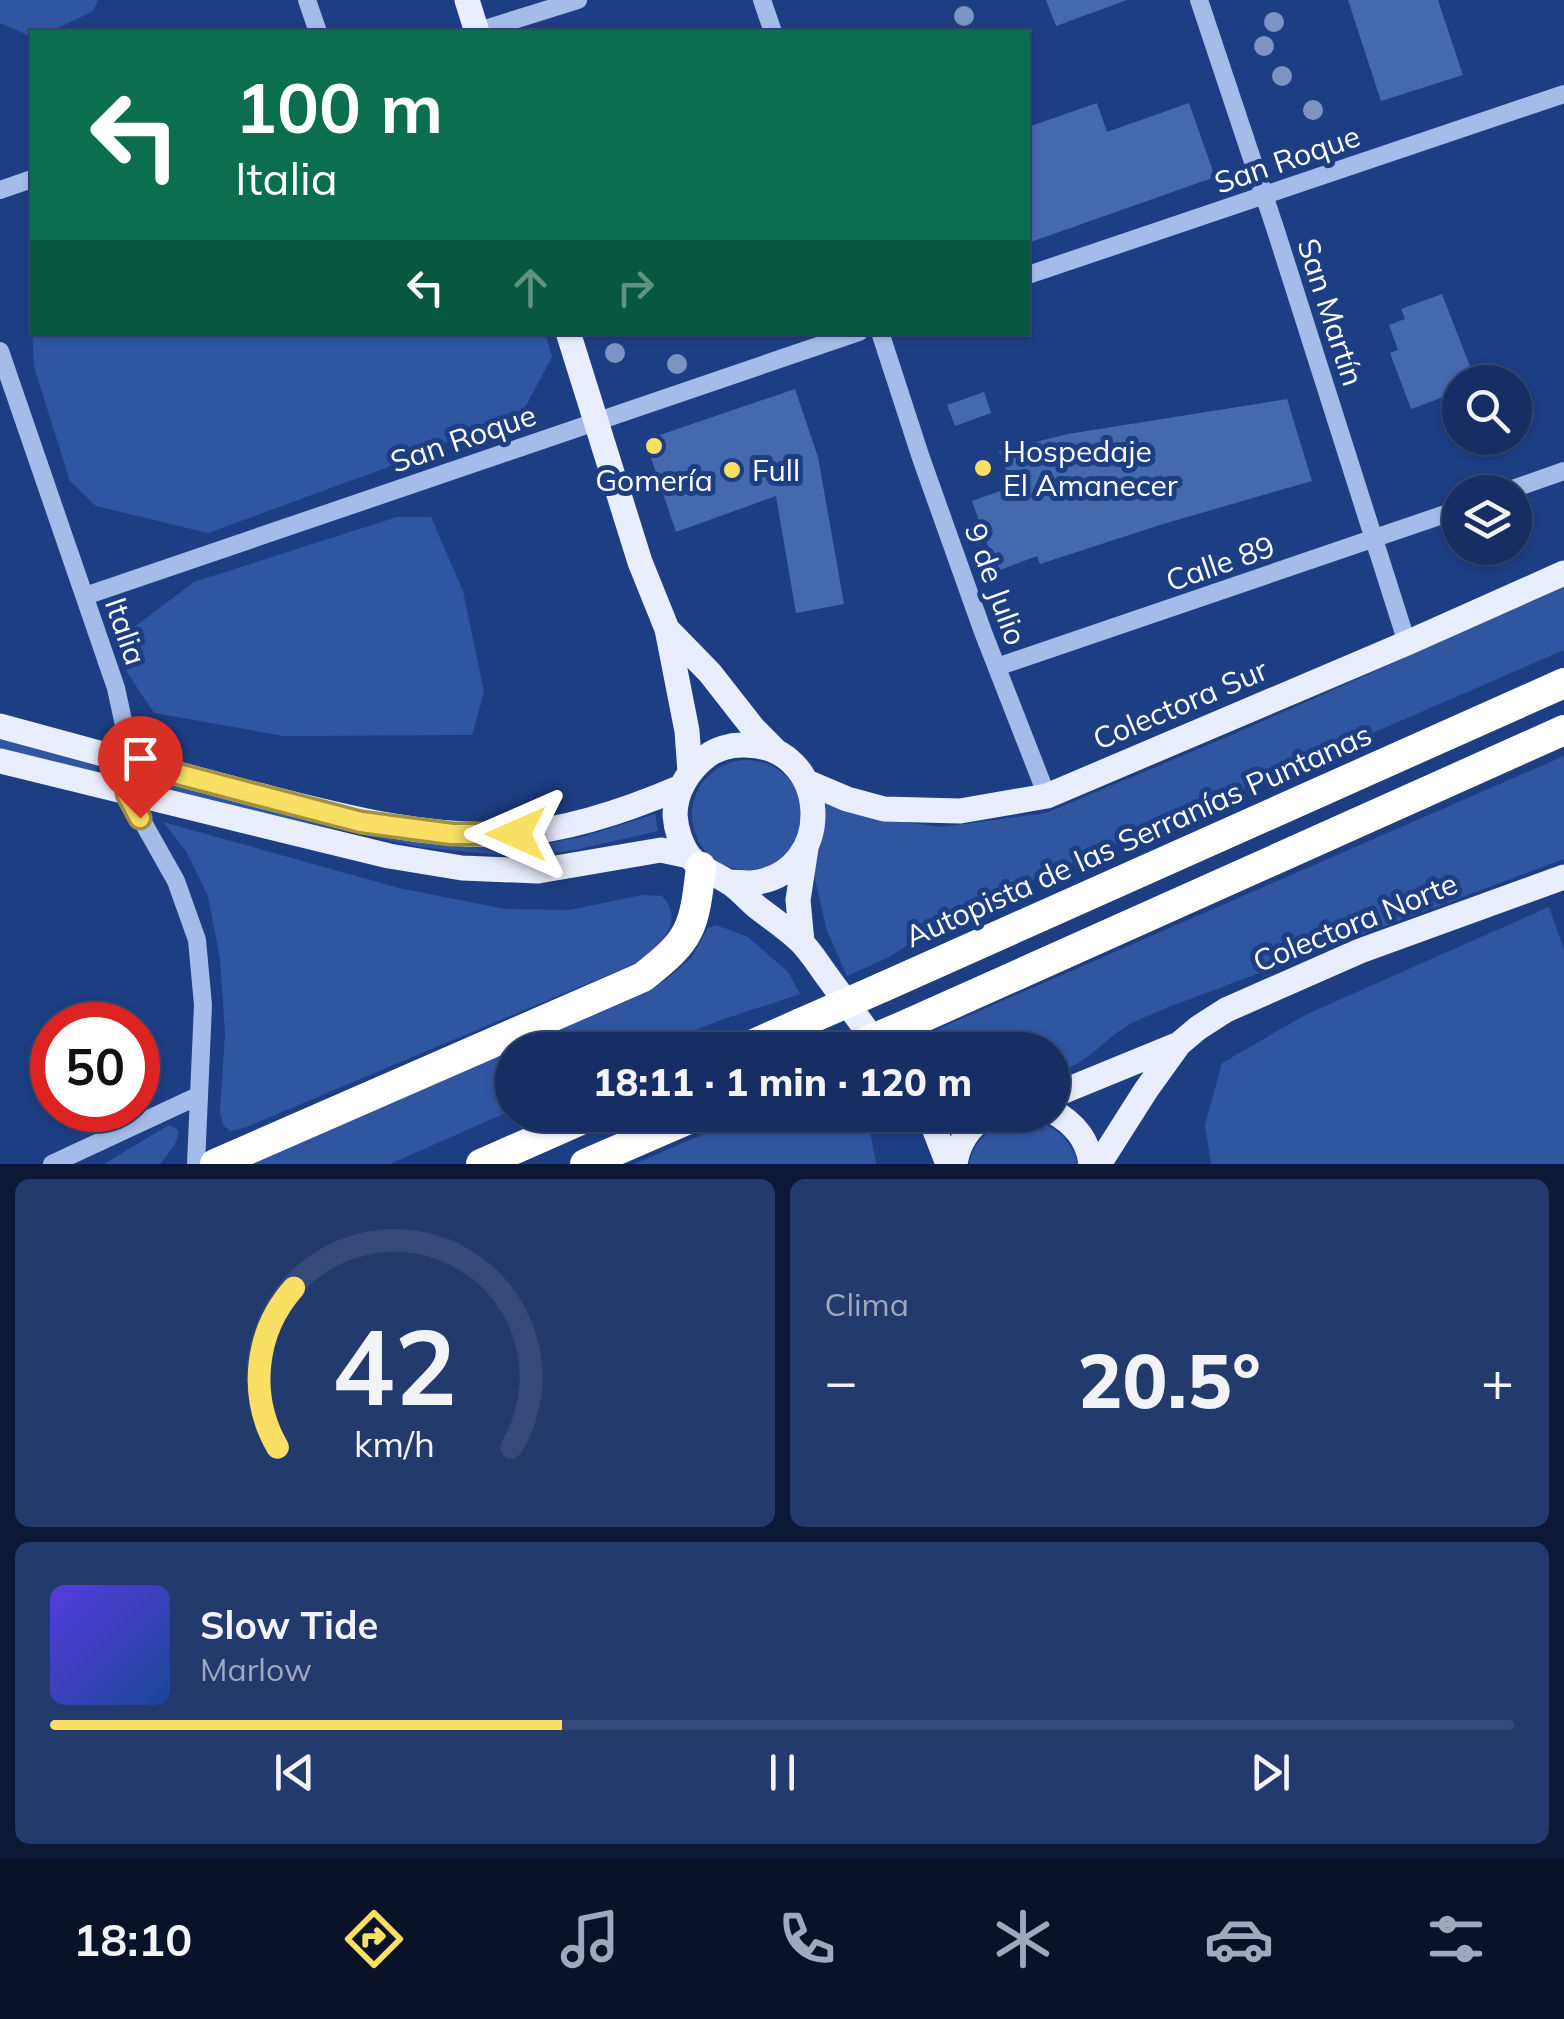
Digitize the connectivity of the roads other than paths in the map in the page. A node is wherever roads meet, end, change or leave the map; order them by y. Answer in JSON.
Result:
{"nodes":[{"id":1,"x":308,"y":0,"type":"edge"},
{"id":2,"x":467,"y":0,"type":"edge"},
{"id":3,"x":578,"y":0,"type":"edge"},
{"id":4,"x":762,"y":0,"type":"edge"},
{"id":5,"x":1198,"y":0,"type":"edge"},
{"id":6,"x":317,"y":30,"type":"edge"},
{"id":7,"x":475,"y":30,"type":"edge"},
{"id":8,"x":482,"y":30,"type":"edge"},
{"id":9,"x":773,"y":30,"type":"edge"},
{"id":10,"x":1564,"y":94,"type":"edge"},
{"id":11,"x":30,"y":180,"type":"edge"},
{"id":12,"x":0,"y":190,"type":"edge"},
{"id":13,"x":1264,"y":196,"type":"junction"},
{"id":14,"x":1030,"y":275,"type":"edge"},
{"id":15,"x":569,"y":335,"type":"edge"},
{"id":16,"x":850,"y":335,"type":"edge"},
{"id":17,"x":881,"y":335,"type":"edge"},
{"id":18,"x":0,"y":351,"type":"edge"},
{"id":19,"x":595,"y":422,"type":"junction"},
{"id":20,"x":1564,"y":471,"type":"edge"},
{"id":21,"x":1532,"y":482,"type":"edge"},
{"id":22,"x":1442,"y":515,"type":"edge"},
{"id":23,"x":1374,"y":540,"type":"junction"},
{"id":24,"x":1564,"y":573,"type":"edge"},
{"id":25,"x":85,"y":596,"type":"junction"},
{"id":26,"x":667,"y":629,"type":"junction"},
{"id":27,"x":1408,"y":642,"type":"junction"},
{"id":28,"x":997,"y":667,"type":"junction"},
{"id":29,"x":1556,"y":686,"type":"edge"},
{"id":30,"x":0,"y":726,"type":"edge"},
{"id":31,"x":1564,"y":730,"type":"edge"},
{"id":32,"x":776,"y":751,"type":"junction"},
{"id":33,"x":0,"y":761,"type":"edge"},
{"id":34,"x":132,"y":762,"type":"junction"},
{"id":35,"x":685,"y":780,"type":"junction"},
{"id":36,"x":807,"y":782,"type":"junction"},
{"id":37,"x":127,"y":794,"type":"junction"},
{"id":38,"x":1048,"y":796,"type":"junction"},
{"id":39,"x":806,"y":846,"type":"junction"},
{"id":40,"x":706,"y":868,"type":"junction"},
{"id":41,"x":1564,"y":877,"type":"edge"},
{"id":42,"x":802,"y":942,"type":"junction"},
{"id":43,"x":781,"y":1032,"type":"edge"},
{"id":44,"x":869,"y":1032,"type":"edge"},
{"id":45,"x":889,"y":1032,"type":"edge"},
{"id":46,"x":1179,"y":1044,"type":"junction"},
{"id":47,"x":1070,"y":1089,"type":"edge"},
{"id":48,"x":198,"y":1096,"type":"junction"},
{"id":49,"x":1070,"y":1122,"type":"edge"},
{"id":50,"x":553,"y":1132,"type":"edge"},
{"id":51,"x":659,"y":1132,"type":"edge"},
{"id":52,"x":937,"y":1132,"type":"edge"},
{"id":53,"x":968,"y":1132,"type":"edge"},
{"id":54,"x":52,"y":1164,"type":"edge"},
{"id":55,"x":196,"y":1164,"type":"edge"},
{"id":56,"x":215,"y":1164,"type":"edge"},
{"id":57,"x":481,"y":1164,"type":"edge"},
{"id":58,"x":586,"y":1164,"type":"edge"},
{"id":59,"x":951,"y":1164,"type":"edge"},
{"id":60,"x":1092,"y":1164,"type":"edge"},
{"id":61,"x":1099,"y":1164,"type":"edge"}],
"edges":[{"from":1,"to":6,"type":"street"},
{"from":2,"to":7,"type":"main road"},
{"from":3,"to":8,"type":"street"},
{"from":4,"to":9,"type":"street"},
{"from":5,"to":13,"type":"street","name":"San Martín"},
{"from":10,"to":13,"type":"street","name":"San Roque"},
{"from":11,"to":12,"type":"street"},
{"from":13,"to":14,"type":"street","name":"San Roque"},
{"from":13,"to":23,"type":"street","name":"San Martín"},
{"from":15,"to":19,"type":"main road"},
{"from":16,"to":19,"type":"street","name":"San Roque"},
{"from":17,"to":28,"type":"street","name":"9 de Julio"},
{"from":18,"to":25,"type":"street","name":"Italia"},
{"from":19,"to":25,"type":"street","name":"San Roque"},
{"from":19,"to":26,"type":"main road"},
{"from":20,"to":21,"type":"street"},
{"from":22,"to":23,"type":"street","name":"Calle 89"},
{"from":23,"to":27,"type":"street","name":"San Martín"},
{"from":23,"to":28,"type":"street","name":"Calle 89"},
{"from":24,"to":27,"type":"main road","name":"Colectora Sur"},
{"from":25,"to":34,"type":"street","name":"Italia"},
{"from":26,"to":32,"type":"main road"},
{"from":26,"to":35,"type":"main road"},
{"from":27,"to":38,"type":"main road","name":"Colectora Sur"},
{"from":28,"to":38,"type":"street","name":"9 de Julio"},
{"from":29,"to":43,"type":"highway","name":"Autopista de las Serranías Puntanas","bridge":true},
{"from":30,"to":34,"type":"main road"},
{"from":31,"to":45,"type":"highway","bridge":true},
{"from":32,"to":35,"type":"main road"},
{"from":32,"to":36,"type":"main road"},
{"from":33,"to":37,"type":"main road"},
{"from":34,"to":35,"type":"main road"},
{"from":34,"to":37,"type":"street","name":"Italia"},
{"from":35,"to":40,"type":"main road"},
{"from":36,"to":38,"type":"main road","name":"Colectora Sur"},
{"from":36,"to":39,"type":"main road"},
{"from":37,"to":40,"type":"main road"},
{"from":37,"to":48,"type":"street"},
{"from":39,"to":40,"type":"main road"},
{"from":39,"to":42,"type":"main road"},
{"from":40,"to":42,"type":"main road"},
{"from":40,"to":56,"type":"highway"},
{"from":41,"to":46,"type":"main road","name":"Colectora Norte"},
{"from":42,"to":44,"type":"main road"},
{"from":46,"to":47,"type":"main road","name":"Colectora Norte"},
{"from":46,"to":61,"type":"main road","name":"Colectora Norte"},
{"from":48,"to":54,"type":"street"},
{"from":48,"to":55,"type":"street"},
{"from":49,"to":60,"type":"main road"},
{"from":50,"to":57,"type":"highway"},
{"from":51,"to":58,"type":"highway"},
{"from":52,"to":59,"type":"main road"},
{"from":53,"to":59,"type":"main road"}]}
